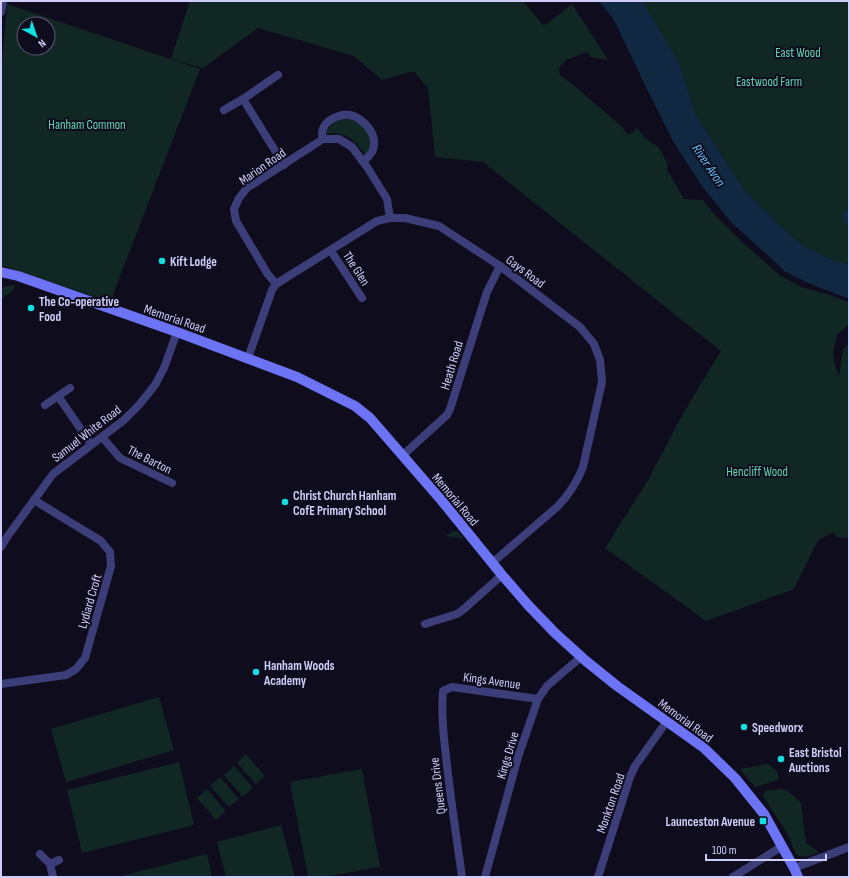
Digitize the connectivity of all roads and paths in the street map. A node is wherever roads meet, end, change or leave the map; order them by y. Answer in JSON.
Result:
{"nodes":[{"id":1,"x":3,"y":1,"type":"edge"},
{"id":2,"x":1,"y":12,"type":"edge"},
{"id":3,"x":278,"y":75,"type":"dead end"},
{"id":4,"x":243,"y":99,"type":"junction"},
{"id":5,"x":224,"y":110,"type":"dead end"},
{"id":6,"x":323,"y":139,"type":"junction"},
{"id":7,"x":363,"y":162,"type":"junction"},
{"id":8,"x":284,"y":164,"type":"junction"},
{"id":9,"x":390,"y":218,"type":"junction"},
{"id":10,"x":331,"y":251,"type":"junction"},
{"id":11,"x":500,"y":266,"type":"junction"},
{"id":12,"x":1,"y":272,"type":"edge"},
{"id":13,"x":276,"y":284,"type":"junction"},
{"id":14,"x":362,"y":298,"type":"dead end"},
{"id":15,"x":177,"y":332,"type":"junction"},
{"id":16,"x":248,"y":358,"type":"junction"},
{"id":17,"x":70,"y":388,"type":"dead end"},
{"id":18,"x":58,"y":396,"type":"junction"},
{"id":19,"x":45,"y":405,"type":"dead end"},
{"id":20,"x":102,"y":437,"type":"junction"},
{"id":21,"x":91,"y":444,"type":"junction"},
{"id":22,"x":402,"y":455,"type":"junction"},
{"id":23,"x":172,"y":483,"type":"dead end"},
{"id":24,"x":34,"y":500,"type":"junction"},
{"id":25,"x":1,"y":547,"type":"edge"},
{"id":26,"x":492,"y":563,"type":"junction"},
{"id":27,"x":502,"y":575,"type":"junction"},
{"id":28,"x":425,"y":624,"type":"dead end"},
{"id":29,"x":580,"y":657,"type":"junction"},
{"id":30,"x":1,"y":684,"type":"edge"},
{"id":31,"x":443,"y":692,"type":"joint"},
{"id":32,"x":538,"y":699,"type":"junction"},
{"id":33,"x":667,"y":721,"type":"junction"},
{"id":34,"x":781,"y":847,"type":"junction"},
{"id":35,"x":849,"y":847,"type":"edge"},
{"id":36,"x":40,"y":854,"type":"dead end"},
{"id":37,"x":59,"y":860,"type":"dead end"},
{"id":38,"x":50,"y":864,"type":"junction"},
{"id":39,"x":796,"y":873,"type":"edge"},
{"id":40,"x":53,"y":877,"type":"edge"},
{"id":41,"x":462,"y":877,"type":"edge"},
{"id":42,"x":485,"y":877,"type":"edge"},
{"id":43,"x":598,"y":877,"type":"edge"},
{"id":44,"x":733,"y":877,"type":"edge"}],
"edges":[{"from":1,"to":2,"type":"street"},
{"from":3,"to":4,"type":"street"},
{"from":4,"to":5,"type":"street"},
{"from":4,"to":8,"type":"street"},
{"from":6,"to":7,"type":"street"},
{"from":6,"to":7,"type":"street"},
{"from":6,"to":8,"type":"street","name":"Marion Road"},
{"from":7,"to":9,"type":"street"},
{"from":8,"to":13,"type":"street","name":"Marion Road"},
{"from":9,"to":10,"type":"street","name":"Gays Road"},
{"from":9,"to":11,"type":"street","name":"Gays Road"},
{"from":10,"to":13,"type":"street","name":"Gays Road"},
{"from":10,"to":14,"type":"street","name":"The Glen"},
{"from":11,"to":22,"type":"street","name":"Heath Road"},
{"from":11,"to":26,"type":"street","name":"Gays Road"},
{"from":12,"to":15,"type":"street","name":"Memorial Road"},
{"from":13,"to":16,"type":"street"},
{"from":15,"to":16,"type":"street","name":"Memorial Road"},
{"from":15,"to":20,"type":"street","name":"Samuel White Road"},
{"from":16,"to":22,"type":"street","name":"Memorial Road"},
{"from":17,"to":18,"type":"street"},
{"from":18,"to":19,"type":"street"},
{"from":18,"to":21,"type":"street"},
{"from":20,"to":21,"type":"street","name":"Samuel White Road"},
{"from":20,"to":23,"type":"street","name":"The Barton"},
{"from":21,"to":24,"type":"street","name":"Samuel White Road"},
{"from":22,"to":26,"type":"street","name":"Memorial Road"},
{"from":24,"to":25,"type":"street","name":"Samuel White Road"},
{"from":24,"to":30,"type":"street","name":"Lydiard Croft"},
{"from":26,"to":27,"type":"street","name":"Memorial Road"},
{"from":27,"to":28,"type":"street"},
{"from":27,"to":29,"type":"street","name":"Memorial Road"},
{"from":29,"to":32,"type":"street","name":"Kings Drive"},
{"from":29,"to":33,"type":"street","name":"Memorial Road"},
{"from":31,"to":32,"type":"street","name":"Kings Avenue"},
{"from":31,"to":41,"type":"street","name":"Queens Drive"},
{"from":32,"to":42,"type":"street","name":"Kings Drive"},
{"from":33,"to":34,"type":"street","name":"Memorial Road"},
{"from":33,"to":43,"type":"street","name":"Monkton Road"},
{"from":34,"to":39,"type":"street","name":"Memorial Road"},
{"from":34,"to":44,"type":"street"},
{"from":35,"to":39,"type":"street"},
{"from":36,"to":38,"type":"street"},
{"from":37,"to":38,"type":"street"},
{"from":38,"to":40,"type":"street"}]}
